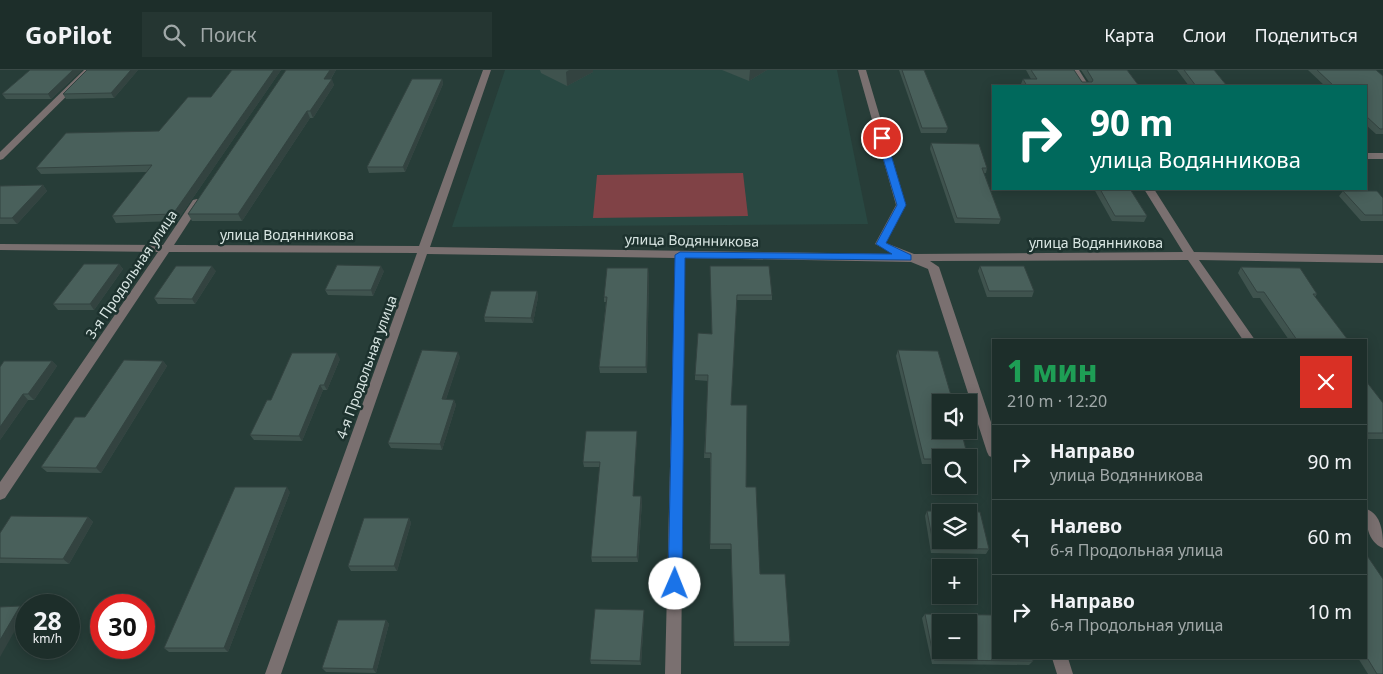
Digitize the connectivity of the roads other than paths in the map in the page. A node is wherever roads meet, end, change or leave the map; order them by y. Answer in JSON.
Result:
{"nodes":[{"id":1,"x":88,"y":70,"type":"edge"},
{"id":2,"x":487,"y":70,"type":"edge"},
{"id":3,"x":862,"y":70,"type":"edge"},
{"id":4,"x":1076,"y":70,"type":"edge"},
{"id":5,"x":1085,"y":85,"type":"edge"},
{"id":6,"x":1367,"y":156,"type":"edge"},
{"id":7,"x":1383,"y":156,"type":"edge"},
{"id":8,"x":0,"y":157,"type":"edge"},
{"id":9,"x":1150,"y":190,"type":"edge"},
{"id":10,"x":204,"y":192,"type":"edge"},
{"id":11,"x":0,"y":247,"type":"edge"},
{"id":12,"x":166,"y":248,"type":"junction"},
{"id":13,"x":424,"y":250,"type":"junction"},
{"id":14,"x":680,"y":255,"type":"junction"},
{"id":15,"x":1191,"y":256,"type":"junction"},
{"id":16,"x":907,"y":258,"type":"junction"},
{"id":17,"x":1383,"y":259,"type":"edge"},
{"id":18,"x":1248,"y":339,"type":"edge"},
{"id":19,"x":992,"y":446,"type":"edge"},
{"id":20,"x":0,"y":494,"type":"edge"},
{"id":21,"x":1367,"y":517,"type":"edge"},
{"id":22,"x":1383,"y":541,"type":"edge"},
{"id":23,"x":1060,"y":659,"type":"edge"},
{"id":24,"x":273,"y":674,"type":"edge"},
{"id":25,"x":673,"y":674,"type":"edge"},
{"id":26,"x":1065,"y":674,"type":"edge"}],
"edges":[{"from":1,"to":8,"type":"street"},
{"from":2,"to":13,"type":"street","name":"4-я Продольная улица"},
{"from":3,"to":16,"type":"street"},
{"from":4,"to":5,"type":"street"},
{"from":6,"to":7,"type":"street"},
{"from":9,"to":15,"type":"street"},
{"from":10,"to":12,"type":"street","name":"3-я Продольная улица"},
{"from":11,"to":12,"type":"street","name":"улица Водянникова"},
{"from":12,"to":13,"type":"street","name":"улица Водянникова"},
{"from":12,"to":20,"type":"street","name":"3-я Продольная улица"},
{"from":13,"to":14,"type":"street","name":"улица Водянникова"},
{"from":13,"to":24,"type":"street","name":"4-я Продольная улица"},
{"from":14,"to":16,"type":"street","name":"улица Водянникова"},
{"from":14,"to":25,"type":"street"},
{"from":15,"to":16,"type":"street","name":"улица Водянникова"},
{"from":15,"to":17,"type":"street","name":"улица Водянникова"},
{"from":15,"to":18,"type":"street"},
{"from":16,"to":19,"type":"street"},
{"from":21,"to":22,"type":"street"},
{"from":23,"to":26,"type":"street"}]}
